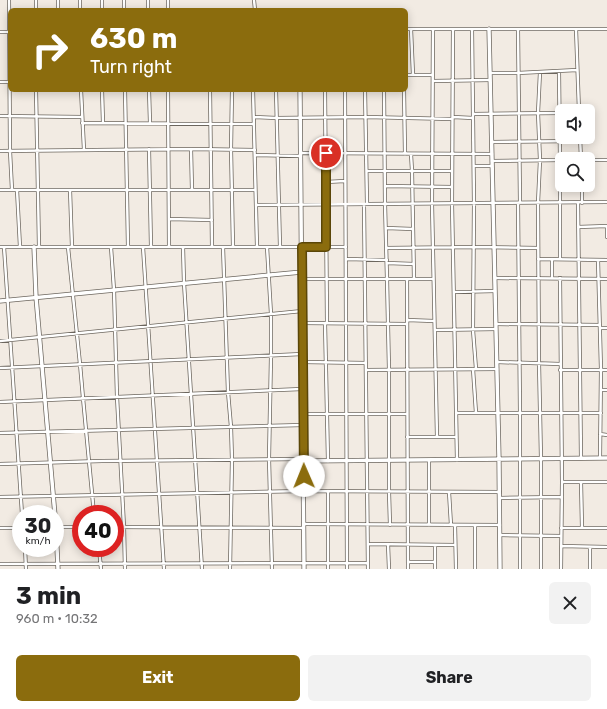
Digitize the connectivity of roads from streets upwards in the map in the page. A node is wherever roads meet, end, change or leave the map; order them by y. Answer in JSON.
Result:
{"nodes":[{"id":1,"x":411,"y":29,"type":"joint"},
{"id":2,"x":434,"y":29,"type":"junction"},
{"id":3,"x":453,"y":29,"type":"junction"},
{"id":4,"x":472,"y":29,"type":"junction"},
{"id":5,"x":489,"y":29,"type":"junction"},
{"id":6,"x":518,"y":29,"type":"junction"},
{"id":7,"x":576,"y":29,"type":"junction"},
{"id":8,"x":607,"y":29,"type":"edge"},
{"id":9,"x":577,"y":70,"type":"junction"},
{"id":10,"x":559,"y":71,"type":"junction"},
{"id":11,"x":540,"y":72,"type":"junction"},
{"id":12,"x":490,"y":73,"type":"junction"},
{"id":13,"x":518,"y":73,"type":"junction"},
{"id":14,"x":408,"y":75,"type":"edge"},
{"id":15,"x":413,"y":75,"type":"junction"},
{"id":16,"x":433,"y":75,"type":"junction"},
{"id":17,"x":473,"y":80,"type":"junction"},
{"id":18,"x":490,"y":80,"type":"junction"},
{"id":19,"x":433,"y":81,"type":"junction"},
{"id":20,"x":453,"y":81,"type":"junction"},
{"id":21,"x":10,"y":92,"type":"edge"},
{"id":22,"x":36,"y":92,"type":"edge"},
{"id":23,"x":81,"y":92,"type":"edge"},
{"id":24,"x":102,"y":92,"type":"edge"},
{"id":25,"x":126,"y":92,"type":"edge"},
{"id":26,"x":149,"y":92,"type":"edge"},
{"id":27,"x":168,"y":92,"type":"edge"},
{"id":28,"x":210,"y":92,"type":"edge"},
{"id":29,"x":232,"y":92,"type":"edge"},
{"id":30,"x":253,"y":92,"type":"edge"},
{"id":31,"x":276,"y":92,"type":"edge"},
{"id":32,"x":300,"y":92,"type":"edge"},
{"id":33,"x":325,"y":92,"type":"edge"},
{"id":34,"x":345,"y":92,"type":"edge"},
{"id":35,"x":365,"y":92,"type":"edge"},
{"id":36,"x":384,"y":92,"type":"edge"},
{"id":37,"x":404,"y":92,"type":"edge"},
{"id":38,"x":561,"y":104,"type":"edge"},
{"id":39,"x":579,"y":104,"type":"edge"},
{"id":40,"x":519,"y":113,"type":"junction"},
{"id":41,"x":538,"y":113,"type":"junction"},
{"id":42,"x":555,"y":113,"type":"edge"},
{"id":43,"x":491,"y":114,"type":"junction"},
{"id":44,"x":0,"y":116,"type":"edge"},
{"id":45,"x":10,"y":116,"type":"junction"},
{"id":46,"x":36,"y":116,"type":"junction"},
{"id":47,"x":473,"y":116,"type":"junction"},
{"id":48,"x":82,"y":117,"type":"junction"},
{"id":49,"x":345,"y":117,"type":"junction"},
{"id":50,"x":366,"y":117,"type":"junction"},
{"id":51,"x":385,"y":117,"type":"junction"},
{"id":52,"x":254,"y":118,"type":"junction"},
{"id":53,"x":277,"y":118,"type":"junction"},
{"id":54,"x":300,"y":118,"type":"junction"},
{"id":55,"x":325,"y":118,"type":"junction"},
{"id":56,"x":404,"y":118,"type":"junction"},
{"id":57,"x":452,"y":118,"type":"junction"},
{"id":58,"x":433,"y":119,"type":"junction"},
{"id":59,"x":82,"y":123,"type":"junction"},
{"id":60,"x":103,"y":123,"type":"junction"},
{"id":61,"x":126,"y":123,"type":"junction"},
{"id":62,"x":150,"y":123,"type":"junction"},
{"id":63,"x":168,"y":124,"type":"junction"},
{"id":64,"x":210,"y":124,"type":"junction"},
{"id":65,"x":232,"y":124,"type":"junction"},
{"id":66,"x":254,"y":124,"type":"junction"},
{"id":67,"x":555,"y":141,"type":"edge"},
{"id":68,"x":492,"y":142,"type":"junction"},
{"id":69,"x":519,"y":142,"type":"junction"},
{"id":70,"x":539,"y":142,"type":"junction"},
{"id":71,"x":149,"y":149,"type":"junction"},
{"id":72,"x":168,"y":149,"type":"junction"},
{"id":73,"x":191,"y":149,"type":"junction"},
{"id":74,"x":211,"y":149,"type":"junction"},
{"id":75,"x":231,"y":149,"type":"junction"},
{"id":76,"x":84,"y":150,"type":"junction"},
{"id":77,"x":127,"y":150,"type":"junction"},
{"id":78,"x":255,"y":150,"type":"junction"},
{"id":79,"x":0,"y":151,"type":"edge"},
{"id":80,"x":10,"y":151,"type":"junction"},
{"id":81,"x":37,"y":151,"type":"junction"},
{"id":82,"x":326,"y":153,"type":"junction"},
{"id":83,"x":345,"y":153,"type":"junction"},
{"id":84,"x":366,"y":154,"type":"junction"},
{"id":85,"x":385,"y":154,"type":"junction"},
{"id":86,"x":405,"y":154,"type":"junction"},
{"id":87,"x":411,"y":154,"type":"junction"},
{"id":88,"x":432,"y":154,"type":"junction"},
{"id":89,"x":452,"y":154,"type":"junction"},
{"id":90,"x":474,"y":154,"type":"junction"},
{"id":91,"x":492,"y":154,"type":"junction"},
{"id":92,"x":255,"y":155,"type":"junction"},
{"id":93,"x":278,"y":155,"type":"junction"},
{"id":94,"x":301,"y":155,"type":"junction"},
{"id":95,"x":520,"y":160,"type":"junction"},
{"id":96,"x":540,"y":160,"type":"junction"},
{"id":97,"x":555,"y":160,"type":"edge"},
{"id":98,"x":595,"y":160,"type":"edge"},
{"id":99,"x":607,"y":160,"type":"edge"},
{"id":100,"x":492,"y":161,"type":"junction"},
{"id":101,"x":474,"y":166,"type":"junction"},
{"id":102,"x":492,"y":166,"type":"junction"},
{"id":103,"x":432,"y":170,"type":"junction"},
{"id":104,"x":367,"y":171,"type":"junction"},
{"id":105,"x":412,"y":171,"type":"junction"},
{"id":106,"x":452,"y":171,"type":"junction"},
{"id":107,"x":385,"y":172,"type":"junction"},
{"id":108,"x":345,"y":181,"type":"junction"},
{"id":109,"x":326,"y":182,"type":"junction"},
{"id":110,"x":385,"y":186,"type":"junction"},
{"id":111,"x":413,"y":186,"type":"junction"},
{"id":112,"x":432,"y":186,"type":"junction"},
{"id":113,"x":452,"y":187,"type":"junction"},
{"id":114,"x":0,"y":190,"type":"edge"},
{"id":115,"x":12,"y":190,"type":"junction"},
{"id":116,"x":17,"y":190,"type":"junction"},
{"id":117,"x":38,"y":190,"type":"junction"},
{"id":118,"x":70,"y":190,"type":"junction"},
{"id":119,"x":127,"y":190,"type":"junction"},
{"id":120,"x":150,"y":190,"type":"junction"},
{"id":121,"x":168,"y":190,"type":"junction"},
{"id":122,"x":192,"y":190,"type":"junction"},
{"id":123,"x":211,"y":190,"type":"junction"},
{"id":124,"x":232,"y":190,"type":"junction"},
{"id":125,"x":255,"y":190,"type":"junction"},
{"id":126,"x":560,"y":192,"type":"edge"},
{"id":127,"x":582,"y":192,"type":"edge"},
{"id":128,"x":607,"y":202,"type":"edge"},
{"id":129,"x":493,"y":203,"type":"junction"},
{"id":130,"x":519,"y":203,"type":"junction"},
{"id":131,"x":538,"y":203,"type":"junction"},
{"id":132,"x":560,"y":203,"type":"junction"},
{"id":133,"x":578,"y":203,"type":"junction"},
{"id":134,"x":582,"y":203,"type":"junction"},
{"id":135,"x":366,"y":204,"type":"junction"},
{"id":136,"x":385,"y":204,"type":"junction"},
{"id":137,"x":413,"y":204,"type":"junction"},
{"id":138,"x":432,"y":204,"type":"junction"},
{"id":139,"x":452,"y":204,"type":"junction"},
{"id":140,"x":474,"y":204,"type":"junction"},
{"id":141,"x":256,"y":205,"type":"junction"},
{"id":142,"x":279,"y":205,"type":"junction"},
{"id":143,"x":302,"y":205,"type":"junction"},
{"id":144,"x":326,"y":205,"type":"junction"},
{"id":145,"x":345,"y":205,"type":"junction"},
{"id":146,"x":168,"y":220,"type":"junction"},
{"id":147,"x":212,"y":220,"type":"junction"},
{"id":148,"x":607,"y":226,"type":"edge"},
{"id":149,"x":578,"y":227,"type":"junction"},
{"id":150,"x":386,"y":228,"type":"junction"},
{"id":151,"x":413,"y":228,"type":"junction"},
{"id":152,"x":607,"y":237,"type":"edge"},
{"id":153,"x":0,"y":247,"type":"edge"},
{"id":154,"x":4,"y":247,"type":"junction"},
{"id":155,"x":20,"y":247,"type":"junction"},
{"id":156,"x":36,"y":247,"type":"junction"},
{"id":157,"x":68,"y":247,"type":"junction"},
{"id":158,"x":72,"y":247,"type":"junction"},
{"id":159,"x":111,"y":247,"type":"junction"},
{"id":160,"x":128,"y":247,"type":"junction"},
{"id":161,"x":143,"y":247,"type":"junction"},
{"id":162,"x":151,"y":247,"type":"junction"},
{"id":163,"x":169,"y":247,"type":"junction"},
{"id":164,"x":183,"y":247,"type":"junction"},
{"id":165,"x":212,"y":247,"type":"junction"},
{"id":166,"x":223,"y":247,"type":"junction"},
{"id":167,"x":233,"y":247,"type":"junction"},
{"id":168,"x":256,"y":247,"type":"junction"},
{"id":169,"x":267,"y":247,"type":"junction"},
{"id":170,"x":280,"y":247,"type":"junction"},
{"id":171,"x":302,"y":247,"type":"junction"},
{"id":172,"x":326,"y":247,"type":"junction"},
{"id":173,"x":346,"y":247,"type":"junction"},
{"id":174,"x":453,"y":247,"type":"junction"},
{"id":175,"x":474,"y":247,"type":"junction"},
{"id":176,"x":494,"y":247,"type":"junction"},
{"id":177,"x":386,"y":248,"type":"junction"},
{"id":178,"x":413,"y":248,"type":"junction"},
{"id":179,"x":433,"y":248,"type":"junction"},
{"id":180,"x":518,"y":248,"type":"junction"},
{"id":181,"x":538,"y":248,"type":"junction"},
{"id":182,"x":346,"y":259,"type":"junction"},
{"id":183,"x":538,"y":259,"type":"junction"},
{"id":184,"x":552,"y":259,"type":"junction"},
{"id":185,"x":560,"y":259,"type":"junction"},
{"id":186,"x":579,"y":259,"type":"junction"},
{"id":187,"x":364,"y":260,"type":"junction"},
{"id":188,"x":598,"y":260,"type":"junction"},
{"id":189,"x":607,"y":260,"type":"edge"},
{"id":190,"x":387,"y":262,"type":"junction"},
{"id":191,"x":414,"y":264,"type":"junction"},
{"id":192,"x":302,"y":272,"type":"junction"},
{"id":193,"x":269,"y":275,"type":"junction"},
{"id":194,"x":495,"y":278,"type":"junction"},
{"id":195,"x":518,"y":278,"type":"junction"},
{"id":196,"x":538,"y":278,"type":"junction"},
{"id":197,"x":552,"y":278,"type":"junction"},
{"id":198,"x":560,"y":278,"type":"junction"},
{"id":199,"x":579,"y":278,"type":"junction"},
{"id":200,"x":224,"y":279,"type":"junction"},
{"id":201,"x":302,"y":279,"type":"junction"},
{"id":202,"x":326,"y":279,"type":"junction"},
{"id":203,"x":346,"y":279,"type":"junction"},
{"id":204,"x":365,"y":279,"type":"junction"},
{"id":205,"x":387,"y":279,"type":"junction"},
{"id":206,"x":406,"y":279,"type":"junction"},
{"id":207,"x":414,"y":279,"type":"junction"},
{"id":208,"x":434,"y":279,"type":"junction"},
{"id":209,"x":599,"y":279,"type":"junction"},
{"id":210,"x":607,"y":279,"type":"edge"},
{"id":211,"x":184,"y":283,"type":"junction"},
{"id":212,"x":146,"y":287,"type":"junction"},
{"id":213,"x":114,"y":290,"type":"junction"},
{"id":214,"x":474,"y":291,"type":"junction"},
{"id":215,"x":495,"y":291,"type":"junction"},
{"id":216,"x":454,"y":292,"type":"junction"},
{"id":217,"x":72,"y":294,"type":"junction"},
{"id":218,"x":36,"y":298,"type":"junction"},
{"id":219,"x":8,"y":300,"type":"junction"},
{"id":220,"x":0,"y":301,"type":"edge"},
{"id":221,"x":302,"y":311,"type":"junction"},
{"id":222,"x":271,"y":314,"type":"junction"},
{"id":223,"x":226,"y":318,"type":"junction"},
{"id":224,"x":407,"y":320,"type":"junction"},
{"id":225,"x":434,"y":321,"type":"junction"},
{"id":226,"x":187,"y":322,"type":"junction"},
{"id":227,"x":302,"y":323,"type":"junction"},
{"id":228,"x":326,"y":323,"type":"junction"},
{"id":229,"x":346,"y":323,"type":"junction"},
{"id":230,"x":365,"y":323,"type":"junction"},
{"id":231,"x":388,"y":324,"type":"junction"},
{"id":232,"x":407,"y":324,"type":"junction"},
{"id":233,"x":496,"y":324,"type":"junction"},
{"id":234,"x":520,"y":324,"type":"junction"},
{"id":235,"x":539,"y":324,"type":"junction"},
{"id":236,"x":560,"y":324,"type":"junction"},
{"id":237,"x":579,"y":324,"type":"junction"},
{"id":238,"x":149,"y":326,"type":"junction"},
{"id":239,"x":600,"y":326,"type":"junction"},
{"id":240,"x":607,"y":328,"type":"edge"},
{"id":241,"x":116,"y":329,"type":"junction"},
{"id":242,"x":496,"y":329,"type":"junction"},
{"id":243,"x":434,"y":330,"type":"junction"},
{"id":244,"x":454,"y":330,"type":"junction"},
{"id":245,"x":473,"y":330,"type":"junction"},
{"id":246,"x":76,"y":333,"type":"junction"},
{"id":247,"x":40,"y":337,"type":"junction"},
{"id":248,"x":0,"y":340,"type":"edge"},
{"id":249,"x":10,"y":340,"type":"junction"},
{"id":250,"x":303,"y":354,"type":"junction"},
{"id":251,"x":271,"y":356,"type":"junction"},
{"id":252,"x":227,"y":358,"type":"junction"},
{"id":253,"x":189,"y":359,"type":"junction"},
{"id":254,"x":151,"y":361,"type":"junction"},
{"id":255,"x":116,"y":362,"type":"junction"},
{"id":256,"x":303,"y":362,"type":"junction"},
{"id":257,"x":326,"y":362,"type":"junction"},
{"id":258,"x":346,"y":362,"type":"junction"},
{"id":259,"x":497,"y":362,"type":"junction"},
{"id":260,"x":366,"y":363,"type":"junction"},
{"id":261,"x":519,"y":363,"type":"junction"},
{"id":262,"x":539,"y":363,"type":"junction"},
{"id":263,"x":80,"y":364,"type":"junction"},
{"id":264,"x":560,"y":364,"type":"junction"},
{"id":265,"x":42,"y":365,"type":"junction"},
{"id":266,"x":12,"y":367,"type":"junction"},
{"id":267,"x":0,"y":368,"type":"edge"},
{"id":268,"x":474,"y":369,"type":"junction"},
{"id":269,"x":497,"y":369,"type":"junction"},
{"id":270,"x":366,"y":370,"type":"junction"},
{"id":271,"x":389,"y":370,"type":"junction"},
{"id":272,"x":407,"y":370,"type":"junction"},
{"id":273,"x":435,"y":370,"type":"junction"},
{"id":274,"x":455,"y":370,"type":"junction"},
{"id":275,"x":560,"y":370,"type":"junction"},
{"id":276,"x":580,"y":370,"type":"junction"},
{"id":277,"x":601,"y":370,"type":"junction"},
{"id":278,"x":607,"y":370,"type":"edge"},
{"id":279,"x":303,"y":388,"type":"junction"},
{"id":280,"x":270,"y":390,"type":"junction"},
{"id":281,"x":601,"y":390,"type":"junction"},
{"id":282,"x":607,"y":390,"type":"edge"},
{"id":283,"x":228,"y":392,"type":"junction"},
{"id":284,"x":191,"y":394,"type":"junction"},
{"id":285,"x":152,"y":395,"type":"junction"},
{"id":286,"x":118,"y":397,"type":"junction"},
{"id":287,"x":83,"y":398,"type":"junction"},
{"id":288,"x":45,"y":400,"type":"junction"},
{"id":289,"x":14,"y":401,"type":"junction"},
{"id":290,"x":0,"y":402,"type":"edge"},
{"id":291,"x":456,"y":412,"type":"junction"},
{"id":292,"x":367,"y":413,"type":"junction"},
{"id":293,"x":388,"y":413,"type":"junction"},
{"id":294,"x":476,"y":413,"type":"junction"},
{"id":295,"x":498,"y":413,"type":"junction"},
{"id":296,"x":520,"y":413,"type":"junction"},
{"id":297,"x":540,"y":413,"type":"junction"},
{"id":298,"x":561,"y":413,"type":"junction"},
{"id":299,"x":580,"y":413,"type":"junction"},
{"id":300,"x":601,"y":413,"type":"junction"},
{"id":301,"x":303,"y":414,"type":"junction"},
{"id":302,"x":327,"y":414,"type":"junction"},
{"id":303,"x":346,"y":414,"type":"junction"},
{"id":304,"x":407,"y":414,"type":"junction"},
{"id":305,"x":303,"y":425,"type":"junction"},
{"id":306,"x":269,"y":426,"type":"junction"},
{"id":307,"x":231,"y":427,"type":"junction"},
{"id":308,"x":193,"y":428,"type":"junction"},
{"id":309,"x":156,"y":429,"type":"junction"},
{"id":310,"x":120,"y":430,"type":"junction"},
{"id":311,"x":87,"y":431,"type":"junction"},
{"id":312,"x":48,"y":432,"type":"junction"},
{"id":313,"x":0,"y":433,"type":"edge"},
{"id":314,"x":17,"y":433,"type":"junction"},
{"id":315,"x":600,"y":434,"type":"junction"},
{"id":316,"x":607,"y":435,"type":"edge"},
{"id":317,"x":407,"y":437,"type":"junction"},
{"id":318,"x":437,"y":437,"type":"junction"},
{"id":319,"x":456,"y":437,"type":"junction"},
{"id":320,"x":600,"y":458,"type":"junction"},
{"id":321,"x":607,"y":458,"type":"edge"},
{"id":322,"x":269,"y":459,"type":"junction"},
{"id":323,"x":499,"y":459,"type":"junction"},
{"id":324,"x":520,"y":459,"type":"junction"},
{"id":325,"x":541,"y":459,"type":"junction"},
{"id":326,"x":562,"y":459,"type":"junction"},
{"id":327,"x":581,"y":459,"type":"junction"},
{"id":328,"x":121,"y":460,"type":"junction"},
{"id":329,"x":158,"y":460,"type":"junction"},
{"id":330,"x":195,"y":460,"type":"junction"},
{"id":331,"x":232,"y":460,"type":"junction"},
{"id":332,"x":304,"y":460,"type":"junction"},
{"id":333,"x":346,"y":460,"type":"junction"},
{"id":334,"x":368,"y":460,"type":"junction"},
{"id":335,"x":388,"y":460,"type":"junction"},
{"id":336,"x":407,"y":460,"type":"junction"},
{"id":337,"x":429,"y":460,"type":"junction"},
{"id":338,"x":457,"y":460,"type":"junction"},
{"id":339,"x":89,"y":461,"type":"junction"},
{"id":340,"x":328,"y":461,"type":"junction"},
{"id":341,"x":51,"y":463,"type":"junction"},
{"id":342,"x":0,"y":464,"type":"edge"},
{"id":343,"x":19,"y":464,"type":"junction"},
{"id":344,"x":562,"y":482,"type":"junction"},
{"id":345,"x":581,"y":482,"type":"junction"},
{"id":346,"x":607,"y":482,"type":"edge"},
{"id":347,"x":304,"y":491,"type":"junction"},
{"id":348,"x":328,"y":491,"type":"junction"},
{"id":349,"x":231,"y":492,"type":"junction"},
{"id":350,"x":270,"y":492,"type":"junction"},
{"id":351,"x":347,"y":492,"type":"junction"},
{"id":352,"x":368,"y":492,"type":"junction"},
{"id":353,"x":389,"y":492,"type":"junction"},
{"id":354,"x":408,"y":492,"type":"junction"},
{"id":355,"x":429,"y":492,"type":"junction"},
{"id":356,"x":450,"y":492,"type":"junction"},
{"id":357,"x":500,"y":492,"type":"junction"},
{"id":358,"x":197,"y":493,"type":"junction"},
{"id":359,"x":122,"y":494,"type":"junction"},
{"id":360,"x":160,"y":494,"type":"junction"},
{"id":361,"x":92,"y":495,"type":"junction"},
{"id":362,"x":21,"y":496,"type":"junction"},
{"id":363,"x":54,"y":496,"type":"junction"},
{"id":364,"x":0,"y":497,"type":"edge"},
{"id":365,"x":541,"y":497,"type":"junction"},
{"id":366,"x":562,"y":497,"type":"junction"},
{"id":367,"x":500,"y":498,"type":"junction"},
{"id":368,"x":520,"y":498,"type":"junction"},
{"id":369,"x":22,"y":505,"type":"edge"},
{"id":370,"x":55,"y":505,"type":"edge"},
{"id":371,"x":93,"y":505,"type":"edge"},
{"id":372,"x":123,"y":505,"type":"edge"},
{"id":373,"x":328,"y":524,"type":"junction"},
{"id":374,"x":347,"y":525,"type":"junction"},
{"id":375,"x":368,"y":525,"type":"junction"},
{"id":376,"x":390,"y":525,"type":"junction"},
{"id":377,"x":408,"y":525,"type":"junction"},
{"id":378,"x":429,"y":525,"type":"junction"},
{"id":379,"x":451,"y":525,"type":"junction"},
{"id":380,"x":455,"y":525,"type":"junction"},
{"id":381,"x":475,"y":525,"type":"junction"},
{"id":382,"x":500,"y":525,"type":"junction"},
{"id":383,"x":304,"y":526,"type":"junction"},
{"id":384,"x":124,"y":527,"type":"joint"},
{"id":385,"x":162,"y":527,"type":"junction"},
{"id":386,"x":0,"y":528,"type":"edge"},
{"id":387,"x":12,"y":528,"type":"edge"},
{"id":388,"x":199,"y":528,"type":"junction"},
{"id":389,"x":230,"y":528,"type":"junction"},
{"id":390,"x":270,"y":528,"type":"junction"},
{"id":391,"x":561,"y":528,"type":"junction"},
{"id":392,"x":582,"y":528,"type":"junction"},
{"id":393,"x":607,"y":528,"type":"edge"},
{"id":394,"x":500,"y":535,"type":"junction"},
{"id":395,"x":519,"y":535,"type":"junction"},
{"id":396,"x":541,"y":536,"type":"junction"},
{"id":397,"x":561,"y":536,"type":"junction"},
{"id":398,"x":368,"y":544,"type":"junction"},
{"id":399,"x":388,"y":544,"type":"junction"},
{"id":400,"x":408,"y":545,"type":"junction"},
{"id":401,"x":435,"y":545,"type":"junction"},
{"id":402,"x":456,"y":545,"type":"junction"},
{"id":403,"x":561,"y":546,"type":"junction"},
{"id":404,"x":590,"y":547,"type":"junction"},
{"id":405,"x":607,"y":547,"type":"edge"},
{"id":406,"x":26,"y":557,"type":"edge"},
{"id":407,"x":57,"y":557,"type":"edge"},
{"id":408,"x":100,"y":557,"type":"edge"},
{"id":409,"x":408,"y":562,"type":"junction"},
{"id":410,"x":435,"y":562,"type":"junction"},
{"id":411,"x":57,"y":563,"type":"junction"},
{"id":412,"x":100,"y":563,"type":"junction"},
{"id":413,"x":125,"y":563,"type":"junction"},
{"id":414,"x":164,"y":563,"type":"junction"},
{"id":415,"x":202,"y":563,"type":"junction"},
{"id":416,"x":230,"y":563,"type":"junction"},
{"id":417,"x":272,"y":563,"type":"junction"},
{"id":418,"x":304,"y":563,"type":"junction"},
{"id":419,"x":328,"y":563,"type":"junction"},
{"id":420,"x":347,"y":563,"type":"junction"},
{"id":421,"x":368,"y":563,"type":"junction"},
{"id":422,"x":0,"y":564,"type":"edge"},
{"id":423,"x":26,"y":564,"type":"junction"},
{"id":424,"x":26,"y":569,"type":"edge"},
{"id":425,"x":58,"y":569,"type":"edge"},
{"id":426,"x":101,"y":569,"type":"edge"},
{"id":427,"x":125,"y":569,"type":"edge"},
{"id":428,"x":164,"y":569,"type":"edge"},
{"id":429,"x":202,"y":569,"type":"edge"},
{"id":430,"x":230,"y":569,"type":"edge"},
{"id":431,"x":272,"y":569,"type":"edge"},
{"id":432,"x":304,"y":569,"type":"edge"},
{"id":433,"x":328,"y":569,"type":"edge"},
{"id":434,"x":347,"y":569,"type":"edge"},
{"id":435,"x":368,"y":569,"type":"edge"},
{"id":436,"x":389,"y":569,"type":"edge"},
{"id":437,"x":408,"y":569,"type":"edge"},
{"id":438,"x":435,"y":569,"type":"edge"},
{"id":439,"x":456,"y":569,"type":"edge"},
{"id":440,"x":475,"y":569,"type":"edge"},
{"id":441,"x":500,"y":569,"type":"edge"},
{"id":442,"x":520,"y":569,"type":"edge"},
{"id":443,"x":541,"y":569,"type":"edge"},
{"id":444,"x":561,"y":569,"type":"edge"},
{"id":445,"x":590,"y":569,"type":"edge"}],
"edges":[{"from":1,"to":2,"type":"street"},
{"from":1,"to":15,"type":"street"},
{"from":2,"to":3,"type":"street"},
{"from":2,"to":16,"type":"street"},
{"from":3,"to":4,"type":"street"},
{"from":3,"to":20,"type":"street"},
{"from":4,"to":5,"type":"street"},
{"from":4,"to":17,"type":"street"},
{"from":5,"to":6,"type":"street"},
{"from":5,"to":12,"type":"street"},
{"from":6,"to":7,"type":"street"},
{"from":6,"to":13,"type":"street"},
{"from":7,"to":8,"type":"street"},
{"from":7,"to":9,"type":"street"},
{"from":9,"to":10,"type":"street"},
{"from":9,"to":39,"type":"street"},
{"from":10,"to":11,"type":"street"},
{"from":10,"to":38,"type":"street"},
{"from":11,"to":13,"type":"street"},
{"from":11,"to":41,"type":"street"},
{"from":12,"to":13,"type":"street"},
{"from":12,"to":18,"type":"street"},
{"from":13,"to":40,"type":"street"},
{"from":14,"to":15,"type":"street"},
{"from":15,"to":16,"type":"street"},
{"from":16,"to":19,"type":"street"},
{"from":17,"to":18,"type":"street"},
{"from":17,"to":20,"type":"street"},
{"from":17,"to":47,"type":"street"},
{"from":18,"to":43,"type":"street"},
{"from":19,"to":20,"type":"street"},
{"from":19,"to":58,"type":"street"},
{"from":20,"to":57,"type":"street"},
{"from":21,"to":45,"type":"street"},
{"from":22,"to":46,"type":"street"},
{"from":23,"to":48,"type":"street"},
{"from":24,"to":60,"type":"street"},
{"from":25,"to":61,"type":"street"},
{"from":26,"to":62,"type":"street"},
{"from":27,"to":63,"type":"street"},
{"from":28,"to":64,"type":"street"},
{"from":29,"to":65,"type":"street"},
{"from":30,"to":52,"type":"street"},
{"from":31,"to":53,"type":"street"},
{"from":32,"to":54,"type":"street"},
{"from":33,"to":55,"type":"street"},
{"from":34,"to":49,"type":"street"},
{"from":35,"to":50,"type":"street"},
{"from":36,"to":51,"type":"street"},
{"from":37,"to":56,"type":"street"},
{"from":40,"to":41,"type":"street"},
{"from":40,"to":43,"type":"street"},
{"from":40,"to":69,"type":"street"},
{"from":41,"to":42,"type":"street"},
{"from":41,"to":70,"type":"street"},
{"from":43,"to":47,"type":"street"},
{"from":43,"to":68,"type":"street"},
{"from":44,"to":45,"type":"street"},
{"from":45,"to":46,"type":"street"},
{"from":45,"to":80,"type":"street"},
{"from":46,"to":48,"type":"street"},
{"from":46,"to":81,"type":"street"},
{"from":47,"to":57,"type":"street"},
{"from":47,"to":90,"type":"street"},
{"from":48,"to":59,"type":"street"},
{"from":49,"to":50,"type":"street"},
{"from":49,"to":55,"type":"street"},
{"from":49,"to":83,"type":"street"},
{"from":50,"to":51,"type":"street"},
{"from":50,"to":84,"type":"street"},
{"from":51,"to":56,"type":"street"},
{"from":51,"to":85,"type":"street"},
{"from":52,"to":53,"type":"street"},
{"from":52,"to":66,"type":"street"},
{"from":53,"to":54,"type":"street"},
{"from":53,"to":93,"type":"street"},
{"from":54,"to":55,"type":"street"},
{"from":54,"to":94,"type":"street"},
{"from":55,"to":82,"type":"street"},
{"from":56,"to":58,"type":"street"},
{"from":56,"to":86,"type":"street"},
{"from":57,"to":58,"type":"street"},
{"from":57,"to":89,"type":"street"},
{"from":58,"to":88,"type":"street"},
{"from":59,"to":60,"type":"street"},
{"from":59,"to":76,"type":"street"},
{"from":60,"to":61,"type":"street"},
{"from":61,"to":62,"type":"street"},
{"from":61,"to":77,"type":"street"},
{"from":62,"to":63,"type":"street"},
{"from":63,"to":64,"type":"street"},
{"from":63,"to":72,"type":"street"},
{"from":64,"to":65,"type":"street"},
{"from":64,"to":74,"type":"street"},
{"from":65,"to":66,"type":"street"},
{"from":65,"to":75,"type":"street"},
{"from":66,"to":78,"type":"street"},
{"from":67,"to":70,"type":"street"},
{"from":68,"to":69,"type":"street"},
{"from":68,"to":91,"type":"street"},
{"from":69,"to":70,"type":"street"},
{"from":69,"to":95,"type":"street"},
{"from":70,"to":96,"type":"street"},
{"from":71,"to":72,"type":"street"},
{"from":71,"to":77,"type":"street"},
{"from":71,"to":120,"type":"street"},
{"from":72,"to":73,"type":"street"},
{"from":72,"to":121,"type":"street"},
{"from":73,"to":74,"type":"street"},
{"from":73,"to":122,"type":"street"},
{"from":74,"to":75,"type":"street"},
{"from":74,"to":123,"type":"street"},
{"from":75,"to":78,"type":"street"},
{"from":75,"to":124,"type":"street"},
{"from":76,"to":77,"type":"street"},
{"from":76,"to":81,"type":"street"},
{"from":77,"to":119,"type":"street"},
{"from":78,"to":92,"type":"street"},
{"from":79,"to":80,"type":"street"},
{"from":80,"to":81,"type":"street"},
{"from":80,"to":115,"type":"street"},
{"from":81,"to":117,"type":"street"},
{"from":82,"to":83,"type":"street"},
{"from":82,"to":94,"type":"street"},
{"from":82,"to":109,"type":"street"},
{"from":83,"to":84,"type":"street"},
{"from":83,"to":108,"type":"street"},
{"from":84,"to":85,"type":"street"},
{"from":84,"to":104,"type":"street"},
{"from":85,"to":86,"type":"street"},
{"from":85,"to":107,"type":"street"},
{"from":86,"to":87,"type":"street"},
{"from":87,"to":88,"type":"street"},
{"from":87,"to":105,"type":"street"},
{"from":88,"to":89,"type":"street"},
{"from":88,"to":103,"type":"street"},
{"from":89,"to":90,"type":"street"},
{"from":89,"to":106,"type":"street"},
{"from":90,"to":91,"type":"street"},
{"from":90,"to":101,"type":"street"},
{"from":91,"to":100,"type":"street"},
{"from":92,"to":93,"type":"street"},
{"from":92,"to":125,"type":"street"},
{"from":93,"to":94,"type":"street"},
{"from":93,"to":142,"type":"street"},
{"from":94,"to":143,"type":"street"},
{"from":95,"to":96,"type":"street"},
{"from":95,"to":100,"type":"street"},
{"from":95,"to":130,"type":"street"},
{"from":96,"to":97,"type":"street"},
{"from":96,"to":131,"type":"street"},
{"from":98,"to":99,"type":"street"},
{"from":100,"to":102,"type":"street"},
{"from":101,"to":102,"type":"street"},
{"from":101,"to":140,"type":"street"},
{"from":102,"to":129,"type":"street"},
{"from":103,"to":105,"type":"street"},
{"from":103,"to":106,"type":"street"},
{"from":103,"to":112,"type":"street"},
{"from":104,"to":107,"type":"street"},
{"from":104,"to":135,"type":"street"},
{"from":105,"to":107,"type":"street"},
{"from":105,"to":111,"type":"street"},
{"from":106,"to":113,"type":"street"},
{"from":107,"to":110,"type":"street"},
{"from":108,"to":109,"type":"street"},
{"from":108,"to":145,"type":"street"},
{"from":109,"to":144,"type":"street"},
{"from":110,"to":111,"type":"street"},
{"from":110,"to":136,"type":"street"},
{"from":111,"to":112,"type":"street"},
{"from":111,"to":137,"type":"street"},
{"from":112,"to":113,"type":"street"},
{"from":112,"to":138,"type":"street"},
{"from":113,"to":139,"type":"street"},
{"from":114,"to":115,"type":"street"},
{"from":115,"to":116,"type":"street"},
{"from":116,"to":117,"type":"street"},
{"from":116,"to":155,"type":"street"},
{"from":117,"to":118,"type":"street"},
{"from":117,"to":156,"type":"street"},
{"from":118,"to":119,"type":"street"},
{"from":118,"to":158,"type":"street"},
{"from":119,"to":120,"type":"street"},
{"from":119,"to":160,"type":"street"},
{"from":120,"to":121,"type":"street"},
{"from":120,"to":162,"type":"street"},
{"from":121,"to":122,"type":"street"},
{"from":121,"to":146,"type":"street"},
{"from":122,"to":123,"type":"street"},
{"from":123,"to":124,"type":"street"},
{"from":123,"to":147,"type":"street"},
{"from":124,"to":125,"type":"street"},
{"from":124,"to":167,"type":"street"},
{"from":125,"to":141,"type":"street"},
{"from":126,"to":132,"type":"street"},
{"from":127,"to":134,"type":"street"},
{"from":128,"to":134,"type":"street"},
{"from":129,"to":130,"type":"street"},
{"from":129,"to":140,"type":"street"},
{"from":129,"to":176,"type":"street"},
{"from":130,"to":131,"type":"street"},
{"from":130,"to":180,"type":"street"},
{"from":131,"to":132,"type":"street"},
{"from":131,"to":181,"type":"street"},
{"from":132,"to":133,"type":"street"},
{"from":132,"to":185,"type":"street"},
{"from":133,"to":134,"type":"street"},
{"from":133,"to":149,"type":"street"},
{"from":135,"to":136,"type":"street"},
{"from":135,"to":145,"type":"street"},
{"from":135,"to":187,"type":"street"},
{"from":136,"to":137,"type":"street"},
{"from":136,"to":150,"type":"street"},
{"from":137,"to":138,"type":"street"},
{"from":137,"to":151,"type":"street"},
{"from":138,"to":139,"type":"street"},
{"from":138,"to":179,"type":"street"},
{"from":139,"to":140,"type":"street"},
{"from":139,"to":174,"type":"street"},
{"from":140,"to":175,"type":"street"},
{"from":141,"to":142,"type":"street"},
{"from":141,"to":168,"type":"street"},
{"from":142,"to":143,"type":"street"},
{"from":142,"to":170,"type":"street"},
{"from":143,"to":144,"type":"street"},
{"from":143,"to":171,"type":"street"},
{"from":144,"to":145,"type":"street"},
{"from":144,"to":172,"type":"street"},
{"from":145,"to":173,"type":"street"},
{"from":146,"to":147,"type":"street"},
{"from":146,"to":163,"type":"street"},
{"from":147,"to":165,"type":"street"},
{"from":148,"to":149,"type":"street"},
{"from":148,"to":152,"type":"street"},
{"from":149,"to":186,"type":"street"},
{"from":150,"to":151,"type":"street"},
{"from":150,"to":177,"type":"street"},
{"from":151,"to":178,"type":"street"},
{"from":153,"to":154,"type":"street"},
{"from":154,"to":155,"type":"street"},
{"from":154,"to":219,"type":"street"},
{"from":155,"to":156,"type":"street"},
{"from":156,"to":157,"type":"street"},
{"from":156,"to":218,"type":"street"},
{"from":157,"to":158,"type":"street"},
{"from":157,"to":217,"type":"street"},
{"from":158,"to":159,"type":"street"},
{"from":159,"to":160,"type":"street"},
{"from":159,"to":213,"type":"street"},
{"from":160,"to":161,"type":"street"},
{"from":161,"to":162,"type":"street"},
{"from":161,"to":212,"type":"street"},
{"from":162,"to":163,"type":"street"},
{"from":163,"to":164,"type":"street"},
{"from":164,"to":165,"type":"street"},
{"from":164,"to":211,"type":"street"},
{"from":165,"to":166,"type":"street"},
{"from":166,"to":167,"type":"street"},
{"from":166,"to":200,"type":"street"},
{"from":167,"to":168,"type":"street"},
{"from":168,"to":169,"type":"street"},
{"from":169,"to":170,"type":"street"},
{"from":169,"to":193,"type":"street"},
{"from":170,"to":171,"type":"street"},
{"from":171,"to":172,"type":"street"},
{"from":171,"to":192,"type":"street"},
{"from":172,"to":173,"type":"street"},
{"from":172,"to":202,"type":"street"},
{"from":173,"to":182,"type":"street"},
{"from":174,"to":175,"type":"street"},
{"from":174,"to":179,"type":"street"},
{"from":174,"to":216,"type":"street"},
{"from":175,"to":176,"type":"street"},
{"from":175,"to":214,"type":"street"},
{"from":176,"to":180,"type":"street"},
{"from":176,"to":194,"type":"street"},
{"from":177,"to":178,"type":"street"},
{"from":177,"to":190,"type":"street"},
{"from":178,"to":179,"type":"street"},
{"from":178,"to":191,"type":"street"},
{"from":179,"to":208,"type":"street"},
{"from":180,"to":181,"type":"street"},
{"from":180,"to":195,"type":"street"},
{"from":181,"to":183,"type":"street"},
{"from":182,"to":187,"type":"street"},
{"from":182,"to":203,"type":"street"},
{"from":183,"to":184,"type":"street"},
{"from":183,"to":196,"type":"street"},
{"from":184,"to":185,"type":"street"},
{"from":184,"to":197,"type":"street"},
{"from":185,"to":186,"type":"street"},
{"from":186,"to":188,"type":"street"},
{"from":186,"to":199,"type":"street"},
{"from":187,"to":190,"type":"street"},
{"from":187,"to":204,"type":"street"},
{"from":188,"to":189,"type":"street"},
{"from":188,"to":209,"type":"street"},
{"from":190,"to":191,"type":"street"},
{"from":190,"to":205,"type":"street"},
{"from":191,"to":207,"type":"street"},
{"from":192,"to":193,"type":"street"},
{"from":192,"to":201,"type":"street"},
{"from":193,"to":200,"type":"street"},
{"from":193,"to":222,"type":"street"},
{"from":194,"to":195,"type":"street"},
{"from":194,"to":215,"type":"street"},
{"from":195,"to":196,"type":"street"},
{"from":195,"to":234,"type":"street"},
{"from":196,"to":197,"type":"street"},
{"from":196,"to":235,"type":"street"},
{"from":197,"to":198,"type":"street"},
{"from":198,"to":199,"type":"street"},
{"from":198,"to":236,"type":"street"},
{"from":199,"to":209,"type":"street"},
{"from":199,"to":237,"type":"street"},
{"from":200,"to":211,"type":"street"},
{"from":200,"to":223,"type":"street"},
{"from":201,"to":202,"type":"street"},
{"from":201,"to":221,"type":"street"},
{"from":202,"to":203,"type":"street"},
{"from":202,"to":228,"type":"street"},
{"from":203,"to":204,"type":"street"},
{"from":203,"to":229,"type":"street"},
{"from":204,"to":205,"type":"street"},
{"from":204,"to":230,"type":"street"},
{"from":205,"to":206,"type":"street"},
{"from":205,"to":231,"type":"street"},
{"from":206,"to":207,"type":"street"},
{"from":206,"to":224,"type":"street"},
{"from":207,"to":208,"type":"street"},
{"from":208,"to":225,"type":"street"},
{"from":209,"to":210,"type":"street"},
{"from":209,"to":239,"type":"street"},
{"from":211,"to":212,"type":"street"},
{"from":211,"to":226,"type":"street"},
{"from":212,"to":213,"type":"street"},
{"from":212,"to":238,"type":"street"},
{"from":213,"to":217,"type":"street"},
{"from":213,"to":241,"type":"street"},
{"from":214,"to":215,"type":"street"},
{"from":214,"to":216,"type":"street"},
{"from":214,"to":245,"type":"street"},
{"from":215,"to":233,"type":"street"},
{"from":216,"to":244,"type":"street"},
{"from":217,"to":218,"type":"street"},
{"from":217,"to":246,"type":"street"},
{"from":218,"to":219,"type":"street"},
{"from":218,"to":247,"type":"street"},
{"from":219,"to":220,"type":"street"},
{"from":219,"to":249,"type":"street"},
{"from":221,"to":222,"type":"street"},
{"from":221,"to":227,"type":"street"},
{"from":222,"to":223,"type":"street"},
{"from":222,"to":251,"type":"street"},
{"from":223,"to":226,"type":"street"},
{"from":223,"to":252,"type":"street"},
{"from":224,"to":225,"type":"street"},
{"from":224,"to":232,"type":"street"},
{"from":225,"to":243,"type":"street"},
{"from":226,"to":238,"type":"street"},
{"from":226,"to":253,"type":"street"},
{"from":227,"to":228,"type":"street"},
{"from":227,"to":250,"type":"street"},
{"from":228,"to":229,"type":"street"},
{"from":228,"to":257,"type":"street"},
{"from":229,"to":230,"type":"street"},
{"from":229,"to":258,"type":"street"},
{"from":230,"to":231,"type":"street"},
{"from":230,"to":260,"type":"street"},
{"from":231,"to":232,"type":"street"},
{"from":231,"to":271,"type":"street"},
{"from":232,"to":272,"type":"street"},
{"from":233,"to":234,"type":"street"},
{"from":233,"to":242,"type":"street"},
{"from":234,"to":235,"type":"street"},
{"from":234,"to":261,"type":"street"},
{"from":235,"to":236,"type":"street"},
{"from":235,"to":262,"type":"street"},
{"from":236,"to":237,"type":"street"},
{"from":236,"to":264,"type":"street"},
{"from":237,"to":239,"type":"street"},
{"from":237,"to":276,"type":"street"},
{"from":238,"to":241,"type":"street"},
{"from":238,"to":254,"type":"street"},
{"from":239,"to":240,"type":"street"},
{"from":239,"to":277,"type":"street"},
{"from":241,"to":246,"type":"street"},
{"from":241,"to":255,"type":"street"},
{"from":242,"to":245,"type":"street"},
{"from":242,"to":259,"type":"street"},
{"from":243,"to":244,"type":"street"},
{"from":243,"to":273,"type":"street"},
{"from":244,"to":245,"type":"street"},
{"from":244,"to":274,"type":"street"},
{"from":245,"to":268,"type":"street"},
{"from":246,"to":247,"type":"street"},
{"from":246,"to":263,"type":"street"},
{"from":247,"to":249,"type":"street"},
{"from":247,"to":265,"type":"street"},
{"from":248,"to":249,"type":"street"},
{"from":249,"to":266,"type":"street"},
{"from":250,"to":251,"type":"street"},
{"from":250,"to":256,"type":"street"},
{"from":251,"to":252,"type":"street"},
{"from":251,"to":280,"type":"street"},
{"from":252,"to":253,"type":"street"},
{"from":252,"to":283,"type":"street"},
{"from":253,"to":254,"type":"street"},
{"from":253,"to":284,"type":"street"},
{"from":254,"to":255,"type":"street"},
{"from":254,"to":285,"type":"street"},
{"from":255,"to":263,"type":"street"},
{"from":255,"to":286,"type":"street"},
{"from":256,"to":257,"type":"street"},
{"from":256,"to":279,"type":"street"},
{"from":257,"to":258,"type":"street"},
{"from":257,"to":302,"type":"street"},
{"from":258,"to":260,"type":"street"},
{"from":258,"to":303,"type":"street"},
{"from":259,"to":261,"type":"street"},
{"from":259,"to":269,"type":"street"},
{"from":260,"to":270,"type":"street"},
{"from":261,"to":262,"type":"street"},
{"from":261,"to":296,"type":"street"},
{"from":262,"to":264,"type":"street"},
{"from":262,"to":297,"type":"street"},
{"from":263,"to":265,"type":"street"},
{"from":263,"to":287,"type":"street"},
{"from":264,"to":275,"type":"street"},
{"from":265,"to":266,"type":"street"},
{"from":265,"to":288,"type":"street"},
{"from":266,"to":267,"type":"street"},
{"from":266,"to":289,"type":"street"},
{"from":268,"to":269,"type":"street"},
{"from":268,"to":274,"type":"street"},
{"from":268,"to":294,"type":"street"},
{"from":269,"to":295,"type":"street"},
{"from":270,"to":271,"type":"street"},
{"from":270,"to":292,"type":"street"},
{"from":271,"to":272,"type":"street"},
{"from":271,"to":293,"type":"street"},
{"from":272,"to":273,"type":"street"},
{"from":272,"to":304,"type":"street"},
{"from":273,"to":274,"type":"street"},
{"from":273,"to":318,"type":"street"},
{"from":274,"to":291,"type":"street"},
{"from":275,"to":276,"type":"street"},
{"from":275,"to":298,"type":"street"},
{"from":276,"to":277,"type":"street"},
{"from":276,"to":299,"type":"street"},
{"from":277,"to":278,"type":"street"},
{"from":277,"to":281,"type":"street"},
{"from":279,"to":280,"type":"street"},
{"from":279,"to":301,"type":"street"},
{"from":280,"to":283,"type":"street"},
{"from":280,"to":306,"type":"street"},
{"from":281,"to":282,"type":"street"},
{"from":281,"to":300,"type":"street"},
{"from":283,"to":284,"type":"street"},
{"from":283,"to":307,"type":"street"},
{"from":284,"to":285,"type":"street"},
{"from":284,"to":308,"type":"street"},
{"from":285,"to":286,"type":"street"},
{"from":285,"to":309,"type":"street"},
{"from":286,"to":287,"type":"street"},
{"from":286,"to":310,"type":"street"},
{"from":287,"to":288,"type":"street"},
{"from":287,"to":311,"type":"street"},
{"from":288,"to":289,"type":"street"},
{"from":288,"to":312,"type":"street"},
{"from":289,"to":290,"type":"street"},
{"from":289,"to":314,"type":"street"},
{"from":291,"to":294,"type":"street"},
{"from":291,"to":319,"type":"street"},
{"from":292,"to":293,"type":"street"},
{"from":292,"to":303,"type":"street"},
{"from":292,"to":334,"type":"street"},
{"from":293,"to":304,"type":"street"},
{"from":293,"to":335,"type":"street"},
{"from":294,"to":295,"type":"street"},
{"from":295,"to":296,"type":"street"},
{"from":295,"to":323,"type":"street"},
{"from":296,"to":297,"type":"street"},
{"from":296,"to":324,"type":"street"},
{"from":297,"to":298,"type":"street"},
{"from":297,"to":325,"type":"street"},
{"from":298,"to":299,"type":"street"},
{"from":298,"to":326,"type":"street"},
{"from":299,"to":300,"type":"street"},
{"from":299,"to":327,"type":"street"},
{"from":300,"to":315,"type":"street"},
{"from":301,"to":302,"type":"street"},
{"from":301,"to":305,"type":"street"},
{"from":302,"to":303,"type":"street"},
{"from":302,"to":340,"type":"street"},
{"from":303,"to":333,"type":"street"},
{"from":304,"to":317,"type":"street"},
{"from":305,"to":306,"type":"street"},
{"from":305,"to":332,"type":"street"},
{"from":306,"to":307,"type":"street"},
{"from":306,"to":322,"type":"street"},
{"from":307,"to":308,"type":"street"},
{"from":307,"to":331,"type":"street"},
{"from":308,"to":309,"type":"street"},
{"from":308,"to":330,"type":"street"},
{"from":309,"to":310,"type":"street"},
{"from":309,"to":329,"type":"street"},
{"from":310,"to":311,"type":"street"},
{"from":310,"to":328,"type":"street"},
{"from":311,"to":312,"type":"street"},
{"from":311,"to":339,"type":"street"},
{"from":312,"to":314,"type":"street"},
{"from":312,"to":341,"type":"street"},
{"from":313,"to":314,"type":"street"},
{"from":314,"to":343,"type":"street"},
{"from":315,"to":316,"type":"street"},
{"from":315,"to":320,"type":"street"},
{"from":317,"to":318,"type":"street"},
{"from":317,"to":336,"type":"street"},
{"from":318,"to":319,"type":"street"},
{"from":319,"to":338,"type":"street"},
{"from":320,"to":321,"type":"street"},
{"from":320,"to":327,"type":"street"},
{"from":322,"to":331,"type":"street"},
{"from":322,"to":332,"type":"street"},
{"from":322,"to":350,"type":"street"},
{"from":323,"to":324,"type":"street"},
{"from":323,"to":338,"type":"street"},
{"from":323,"to":357,"type":"street"},
{"from":324,"to":325,"type":"street"},
{"from":324,"to":368,"type":"street"},
{"from":325,"to":326,"type":"street"},
{"from":325,"to":365,"type":"street"},
{"from":326,"to":327,"type":"street"},
{"from":326,"to":344,"type":"street"},
{"from":328,"to":329,"type":"street"},
{"from":328,"to":339,"type":"street"},
{"from":328,"to":359,"type":"street"},
{"from":329,"to":330,"type":"street"},
{"from":329,"to":360,"type":"street"},
{"from":330,"to":331,"type":"street"},
{"from":330,"to":358,"type":"street"},
{"from":331,"to":349,"type":"street"},
{"from":332,"to":340,"type":"street"},
{"from":332,"to":347,"type":"street"},
{"from":333,"to":334,"type":"street"},
{"from":333,"to":340,"type":"street"},
{"from":333,"to":351,"type":"street"},
{"from":334,"to":335,"type":"street"},
{"from":334,"to":352,"type":"street"},
{"from":335,"to":336,"type":"street"},
{"from":335,"to":353,"type":"street"},
{"from":336,"to":337,"type":"street"},
{"from":336,"to":354,"type":"street"},
{"from":337,"to":338,"type":"street"},
{"from":337,"to":355,"type":"street"},
{"from":339,"to":341,"type":"street"},
{"from":339,"to":361,"type":"street"},
{"from":341,"to":343,"type":"street"},
{"from":341,"to":363,"type":"street"},
{"from":342,"to":343,"type":"street"},
{"from":343,"to":362,"type":"street"},
{"from":344,"to":345,"type":"street"},
{"from":344,"to":366,"type":"street"},
{"from":345,"to":346,"type":"street"},
{"from":345,"to":392,"type":"street"},
{"from":347,"to":348,"type":"street"},
{"from":347,"to":350,"type":"street"},
{"from":347,"to":383,"type":"street"},
{"from":348,"to":351,"type":"street"},
{"from":348,"to":373,"type":"street"},
{"from":349,"to":350,"type":"street"},
{"from":349,"to":358,"type":"street"},
{"from":349,"to":389,"type":"street"},
{"from":350,"to":390,"type":"street"},
{"from":351,"to":352,"type":"street"},
{"from":351,"to":374,"type":"street"},
{"from":352,"to":353,"type":"street"},
{"from":352,"to":375,"type":"street"},
{"from":353,"to":354,"type":"street"},
{"from":353,"to":376,"type":"street"},
{"from":354,"to":355,"type":"street"},
{"from":354,"to":377,"type":"street"},
{"from":355,"to":356,"type":"street"},
{"from":355,"to":378,"type":"street"},
{"from":356,"to":357,"type":"street"},
{"from":356,"to":379,"type":"street"},
{"from":357,"to":367,"type":"street"},
{"from":358,"to":360,"type":"street"},
{"from":358,"to":388,"type":"street"},
{"from":359,"to":360,"type":"street"},
{"from":359,"to":361,"type":"street"},
{"from":359,"to":372,"type":"street"},
{"from":360,"to":385,"type":"street"},
{"from":361,"to":363,"type":"street"},
{"from":361,"to":371,"type":"street"},
{"from":362,"to":363,"type":"street"},
{"from":362,"to":364,"type":"street"},
{"from":362,"to":369,"type":"street"},
{"from":363,"to":370,"type":"street"},
{"from":365,"to":366,"type":"street"},
{"from":365,"to":368,"type":"street"},
{"from":365,"to":396,"type":"street"},
{"from":366,"to":391,"type":"street"},
{"from":367,"to":368,"type":"street"},
{"from":367,"to":382,"type":"street"},
{"from":368,"to":395,"type":"street"},
{"from":373,"to":374,"type":"street"},
{"from":373,"to":383,"type":"street"},
{"from":373,"to":419,"type":"street"},
{"from":374,"to":375,"type":"street"},
{"from":374,"to":420,"type":"street"},
{"from":375,"to":376,"type":"street"},
{"from":375,"to":398,"type":"street"},
{"from":376,"to":377,"type":"street"},
{"from":377,"to":378,"type":"street"},
{"from":377,"to":400,"type":"street"},
{"from":378,"to":379,"type":"street"},
{"from":379,"to":380,"type":"street"},
{"from":380,"to":381,"type":"street"},
{"from":380,"to":402,"type":"street"},
{"from":381,"to":382,"type":"street"},
{"from":381,"to":440,"type":"street"},
{"from":382,"to":394,"type":"street"},
{"from":383,"to":390,"type":"street"},
{"from":383,"to":418,"type":"street"},
{"from":384,"to":385,"type":"street"},
{"from":384,"to":413,"type":"street"},
{"from":385,"to":388,"type":"street"},
{"from":385,"to":414,"type":"street"},
{"from":386,"to":387,"type":"street"},
{"from":388,"to":389,"type":"street"},
{"from":388,"to":415,"type":"street"},
{"from":389,"to":390,"type":"street"},
{"from":389,"to":416,"type":"street"},
{"from":390,"to":417,"type":"street"},
{"from":391,"to":392,"type":"street"},
{"from":391,"to":397,"type":"street"},
{"from":392,"to":393,"type":"street"},
{"from":394,"to":395,"type":"street"},
{"from":394,"to":441,"type":"street"},
{"from":395,"to":396,"type":"street"},
{"from":395,"to":442,"type":"street"},
{"from":396,"to":397,"type":"street"},
{"from":396,"to":443,"type":"street"},
{"from":397,"to":403,"type":"street"},
{"from":398,"to":399,"type":"street"},
{"from":398,"to":421,"type":"street"},
{"from":399,"to":400,"type":"street"},
{"from":399,"to":436,"type":"street"},
{"from":400,"to":401,"type":"street"},
{"from":400,"to":409,"type":"street"},
{"from":401,"to":402,"type":"street"},
{"from":401,"to":410,"type":"street"},
{"from":402,"to":439,"type":"street"},
{"from":403,"to":404,"type":"street"},
{"from":403,"to":444,"type":"street"},
{"from":404,"to":405,"type":"street"},
{"from":404,"to":445,"type":"street"},
{"from":406,"to":423,"type":"street"},
{"from":407,"to":411,"type":"street"},
{"from":408,"to":412,"type":"street"},
{"from":409,"to":410,"type":"street"},
{"from":409,"to":437,"type":"street"},
{"from":410,"to":438,"type":"street"},
{"from":411,"to":412,"type":"street"},
{"from":411,"to":423,"type":"street"},
{"from":411,"to":425,"type":"street"},
{"from":412,"to":413,"type":"street"},
{"from":412,"to":426,"type":"street"},
{"from":413,"to":414,"type":"street"},
{"from":413,"to":427,"type":"street"},
{"from":414,"to":415,"type":"street"},
{"from":414,"to":428,"type":"street"},
{"from":415,"to":416,"type":"street"},
{"from":415,"to":429,"type":"street"},
{"from":416,"to":417,"type":"street"},
{"from":416,"to":430,"type":"street"},
{"from":417,"to":418,"type":"street"},
{"from":417,"to":431,"type":"street"},
{"from":418,"to":419,"type":"street"},
{"from":418,"to":432,"type":"street"},
{"from":419,"to":420,"type":"street"},
{"from":419,"to":433,"type":"street"},
{"from":420,"to":421,"type":"street"},
{"from":420,"to":434,"type":"street"},
{"from":421,"to":435,"type":"street"},
{"from":422,"to":423,"type":"street"},
{"from":423,"to":424,"type":"street"}]}
